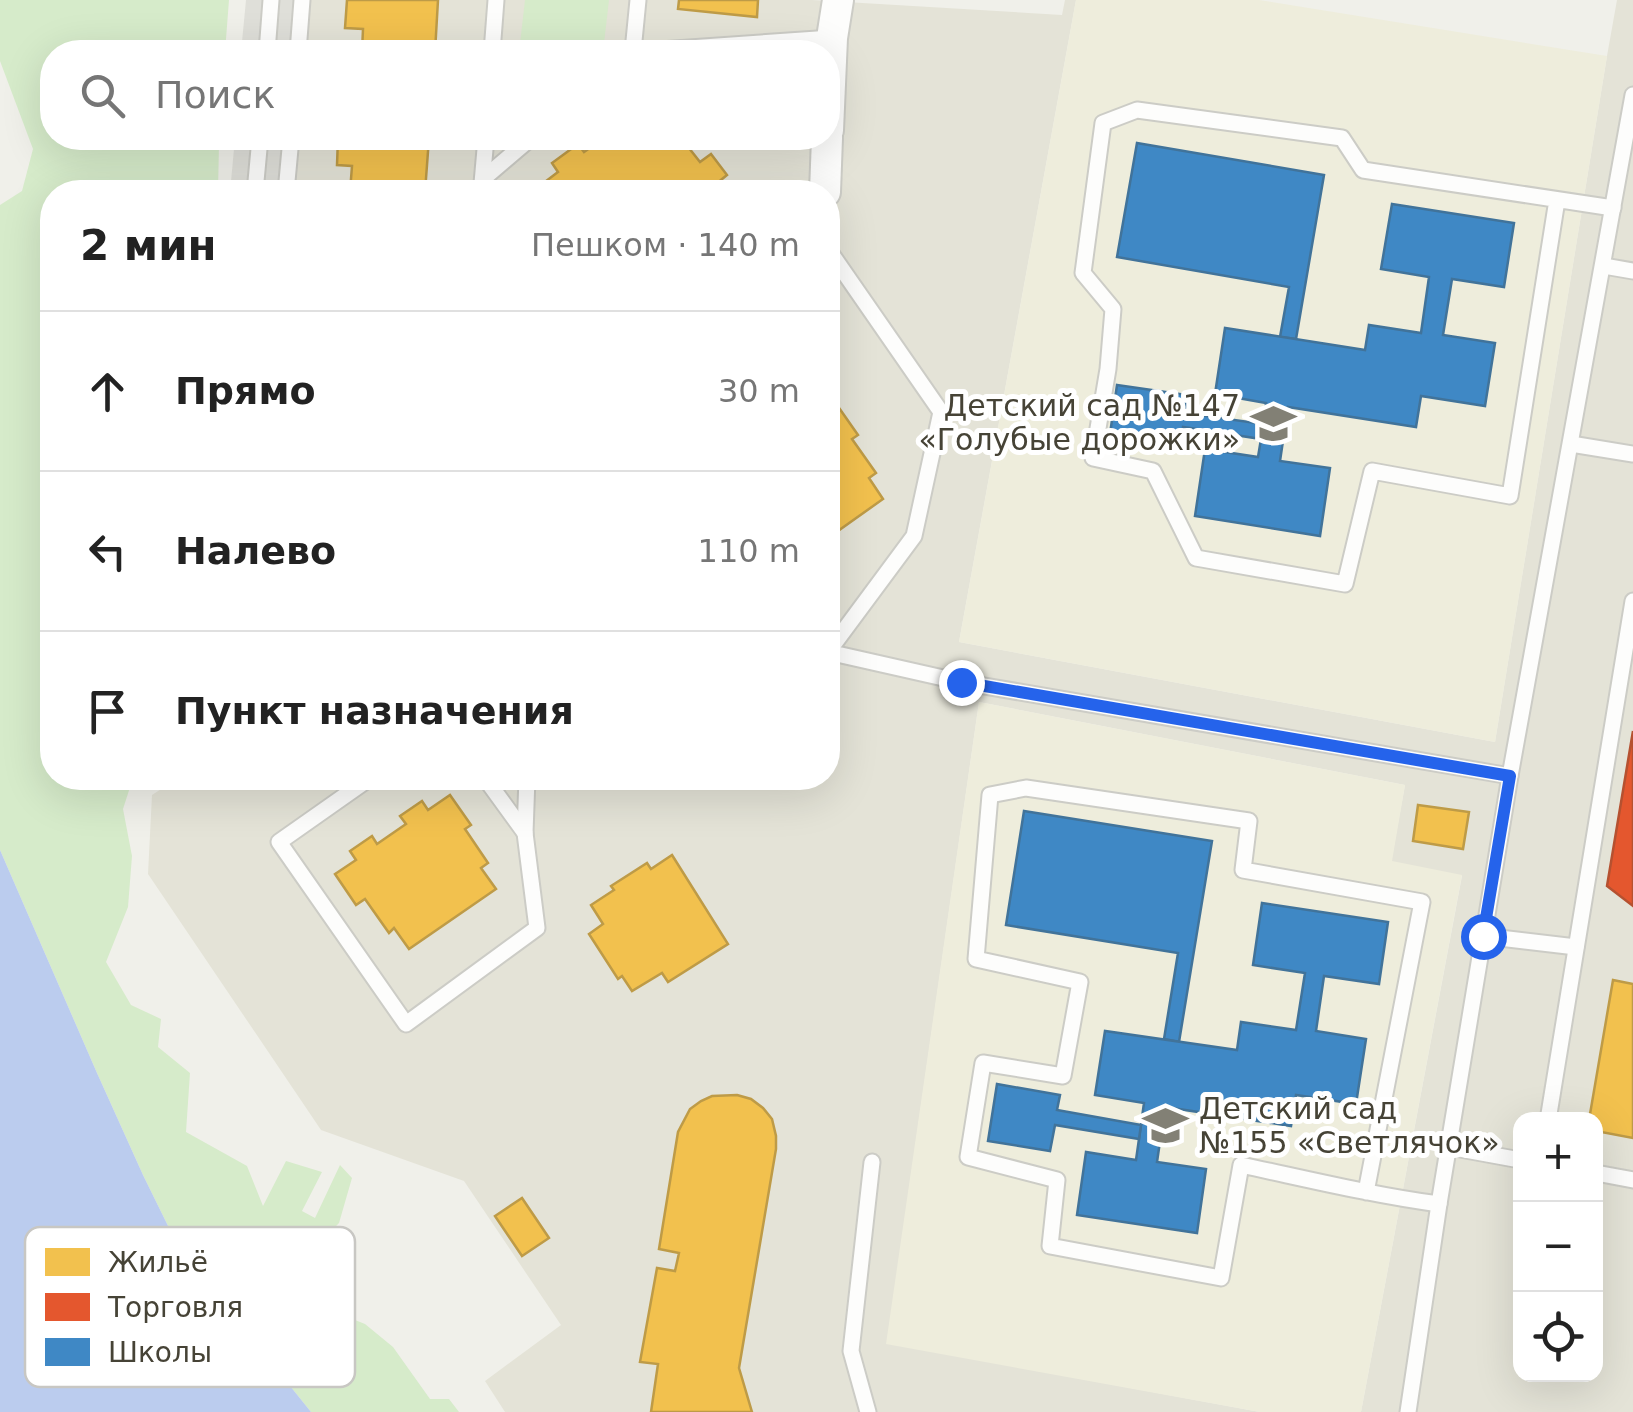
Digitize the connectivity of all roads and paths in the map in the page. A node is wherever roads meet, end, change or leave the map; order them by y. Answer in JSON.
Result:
{"nodes":[{"id":1,"x":271,"y":0,"type":"edge"},
{"id":2,"x":302,"y":0,"type":"edge"},
{"id":3,"x":496,"y":0,"type":"edge"},
{"id":4,"x":638,"y":0,"type":"edge"},
{"id":5,"x":838,"y":0,"type":"edge"},
{"id":6,"x":832,"y":38,"type":"joint"},
{"id":7,"x":267,"y":40,"type":"edge"},
{"id":8,"x":299,"y":40,"type":"edge"},
{"id":9,"x":493,"y":40,"type":"edge"},
{"id":10,"x":633,"y":40,"type":"edge"},
{"id":11,"x":803,"y":40,"type":"edge"},
{"id":12,"x":1633,"y":95,"type":"edge"},
{"id":13,"x":259,"y":150,"type":"edge"},
{"id":14,"x":290,"y":150,"type":"edge"},
{"id":15,"x":486,"y":150,"type":"edge"},
{"id":16,"x":521,"y":150,"type":"edge"},
{"id":17,"x":826,"y":150,"type":"edge"},
{"id":18,"x":256,"y":180,"type":"edge"},
{"id":19,"x":287,"y":180,"type":"edge"},
{"id":20,"x":486,"y":180,"type":"edge"},
{"id":21,"x":493,"y":180,"type":"edge"},
{"id":22,"x":825,"y":180,"type":"edge"},
{"id":23,"x":1557,"y":200,"type":"junction"},
{"id":24,"x":1613,"y":208,"type":"junction"},
{"id":25,"x":840,"y":266,"type":"edge"},
{"id":26,"x":1604,"y":266,"type":"junction"},
{"id":27,"x":1633,"y":271,"type":"edge"},
{"id":28,"x":1571,"y":444,"type":"junction"},
{"id":29,"x":1633,"y":454,"type":"edge"},
{"id":30,"x":1633,"y":600,"type":"edge"},
{"id":31,"x":840,"y":636,"type":"edge"},
{"id":32,"x":840,"y":655,"type":"edge"},
{"id":33,"x":1510,"y":776,"type":"junction"},
{"id":34,"x":353,"y":790,"type":"edge"},
{"id":35,"x":494,"y":790,"type":"edge"},
{"id":36,"x":527,"y":790,"type":"edge"},
{"id":37,"x":525,"y":834,"type":"junction"},
{"id":38,"x":1483,"y":936,"type":"junction"},
{"id":39,"x":1576,"y":948,"type":"junction"},
{"id":40,"x":1549,"y":1112,"type":"edge"},
{"id":41,"x":1449,"y":1148,"type":"junction"},
{"id":42,"x":1513,"y":1159,"type":"edge"},
{"id":43,"x":872,"y":1162,"type":"dead end"},
{"id":44,"x":1603,"y":1174,"type":"edge"},
{"id":45,"x":1633,"y":1180,"type":"edge"},
{"id":46,"x":1366,"y":1192,"type":"junction"},
{"id":47,"x":1439,"y":1204,"type":"junction"},
{"id":48,"x":868,"y":1412,"type":"edge"},
{"id":49,"x":1408,"y":1412,"type":"edge"}],
"edges":[{"from":1,"to":7,"type":"lane"},
{"from":2,"to":8,"type":"lane"},
{"from":3,"to":9,"type":"lane"},
{"from":4,"to":10,"type":"lane"},
{"from":5,"to":6,"type":"street"},
{"from":6,"to":11,"type":"lane"},
{"from":12,"to":24,"type":"lane"},
{"from":13,"to":18,"type":"lane"},
{"from":14,"to":19,"type":"lane"},
{"from":15,"to":20,"type":"lane"},
{"from":16,"to":21,"type":"lane"},
{"from":17,"to":22,"type":"street"},
{"from":23,"to":23,"type":"lane"},
{"from":23,"to":24,"type":"lane"},
{"from":24,"to":26,"type":"lane"},
{"from":25,"to":31,"type":"lane"},
{"from":26,"to":27,"type":"lane"},
{"from":26,"to":28,"type":"lane"},
{"from":28,"to":29,"type":"lane"},
{"from":28,"to":33,"type":"lane"},
{"from":30,"to":39,"type":"lane"},
{"from":32,"to":33,"type":"lane"},
{"from":33,"to":38,"type":"lane"},
{"from":34,"to":37,"type":"lane"},
{"from":35,"to":37,"type":"lane"},
{"from":36,"to":37,"type":"lane"},
{"from":38,"to":39,"type":"lane"},
{"from":38,"to":41,"type":"lane"},
{"from":39,"to":40,"type":"lane"},
{"from":41,"to":42,"type":"lane"},
{"from":41,"to":47,"type":"lane"},
{"from":43,"to":48,"type":"lane"},
{"from":44,"to":45,"type":"lane"},
{"from":46,"to":46,"type":"lane"},
{"from":46,"to":47,"type":"lane"},
{"from":47,"to":49,"type":"lane"}]}
